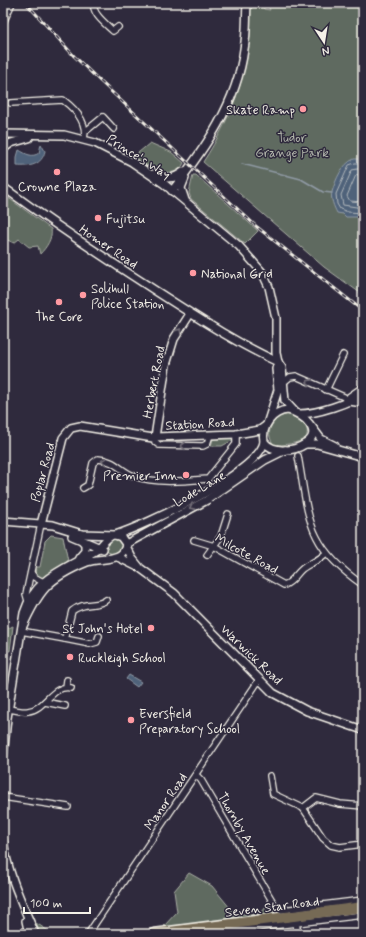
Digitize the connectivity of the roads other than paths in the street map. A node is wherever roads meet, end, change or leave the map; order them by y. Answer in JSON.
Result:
{"nodes":[{"id":1,"x":12,"y":3,"type":"edge"},
{"id":2,"x":94,"y":3,"type":"edge"},
{"id":3,"x":246,"y":4,"type":"edge"},
{"id":4,"x":3,"y":23,"type":"edge"},
{"id":5,"x":118,"y":27,"type":"dead end"},
{"id":6,"x":11,"y":103,"type":"dead end"},
{"id":7,"x":114,"y":129,"type":"dead end"},
{"id":8,"x":86,"y":131,"type":"junction"},
{"id":9,"x":3,"y":134,"type":"edge"},
{"id":10,"x":39,"y":135,"type":"junction"},
{"id":11,"x":84,"y":139,"type":"junction"},
{"id":12,"x":3,"y":150,"type":"edge"},
{"id":13,"x":192,"y":165,"type":"junction"},
{"id":14,"x":139,"y":168,"type":"junction"},
{"id":15,"x":4,"y":187,"type":"edge"},
{"id":16,"x":172,"y":191,"type":"junction"},
{"id":17,"x":187,"y":202,"type":"junction"},
{"id":18,"x":190,"y":314,"type":"junction"},
{"id":19,"x":276,"y":346,"type":"junction"},
{"id":20,"x":343,"y":354,"type":"dead end"},
{"id":21,"x":263,"y":356,"type":"junction"},
{"id":22,"x":278,"y":362,"type":"junction"},
{"id":23,"x":284,"y":382,"type":"junction"},
{"id":24,"x":363,"y":388,"type":"edge"},
{"id":25,"x":326,"y":390,"type":"junction"},
{"id":26,"x":363,"y":393,"type":"edge"},
{"id":27,"x":347,"y":401,"type":"junction"},
{"id":28,"x":274,"y":402,"type":"junction"},
{"id":29,"x":363,"y":403,"type":"edge"},
{"id":30,"x":321,"y":411,"type":"junction"},
{"id":31,"x":297,"y":413,"type":"junction"},
{"id":32,"x":266,"y":425,"type":"junction"},
{"id":33,"x":311,"y":426,"type":"junction"},
{"id":34,"x":71,"y":428,"type":"joint"},
{"id":35,"x":246,"y":433,"type":"junction"},
{"id":36,"x":236,"y":434,"type":"junction"},
{"id":37,"x":210,"y":435,"type":"junction"},
{"id":38,"x":155,"y":437,"type":"junction"},
{"id":39,"x":264,"y":441,"type":"junction"},
{"id":40,"x":305,"y":444,"type":"junction"},
{"id":41,"x":284,"y":450,"type":"junction"},
{"id":42,"x":346,"y":451,"type":"junction"},
{"id":43,"x":298,"y":456,"type":"dead end"},
{"id":44,"x":363,"y":457,"type":"edge"},
{"id":45,"x":83,"y":488,"type":"dead end"},
{"id":46,"x":228,"y":514,"type":"dead end"},
{"id":47,"x":3,"y":521,"type":"edge"},
{"id":48,"x":41,"y":524,"type":"junction"},
{"id":49,"x":114,"y":535,"type":"junction"},
{"id":50,"x":80,"y":538,"type":"junction"},
{"id":51,"x":194,"y":540,"type":"dead end"},
{"id":52,"x":126,"y":545,"type":"junction"},
{"id":53,"x":102,"y":546,"type":"junction"},
{"id":54,"x":214,"y":546,"type":"junction"},
{"id":55,"x":326,"y":553,"type":"junction"},
{"id":56,"x":207,"y":555,"type":"dead end"},
{"id":57,"x":116,"y":557,"type":"junction"},
{"id":58,"x":75,"y":561,"type":"junction"},
{"id":59,"x":140,"y":568,"type":"junction"},
{"id":60,"x":31,"y":573,"type":"junction"},
{"id":61,"x":43,"y":582,"type":"junction"},
{"id":62,"x":363,"y":585,"type":"edge"},
{"id":63,"x":106,"y":600,"type":"dead end"},
{"id":64,"x":28,"y":602,"type":"junction"},
{"id":65,"x":21,"y":629,"type":"junction"},
{"id":66,"x":98,"y":636,"type":"dead end"},
{"id":67,"x":65,"y":638,"type":"junction"},
{"id":68,"x":67,"y":680,"type":"dead end"},
{"id":69,"x":259,"y":680,"type":"junction"},
{"id":70,"x":44,"y":702,"type":"junction"},
{"id":71,"x":65,"y":706,"type":"dead end"},
{"id":72,"x":9,"y":709,"type":"junction"},
{"id":73,"x":363,"y":730,"type":"edge"},
{"id":74,"x":3,"y":758,"type":"edge"},
{"id":75,"x":196,"y":775,"type":"junction"},
{"id":76,"x":270,"y":776,"type":"dead end"},
{"id":77,"x":3,"y":797,"type":"edge"},
{"id":78,"x":363,"y":806,"type":"edge"},
{"id":79,"x":68,"y":807,"type":"dead end"},
{"id":80,"x":303,"y":808,"type":"junction"},
{"id":81,"x":3,"y":841,"type":"edge"},
{"id":82,"x":363,"y":844,"type":"edge"},
{"id":83,"x":4,"y":860,"type":"edge"},
{"id":84,"x":363,"y":900,"type":"edge"},
{"id":85,"x":273,"y":904,"type":"joint"},
{"id":86,"x":363,"y":907,"type":"edge"},
{"id":87,"x":25,"y":913,"type":"junction"},
{"id":88,"x":363,"y":915,"type":"edge"},
{"id":89,"x":296,"y":923,"type":"junction"},
{"id":90,"x":184,"y":931,"type":"edge"},
{"id":91,"x":29,"y":934,"type":"edge"},
{"id":92,"x":35,"y":934,"type":"edge"},
{"id":93,"x":88,"y":934,"type":"edge"},
{"id":94,"x":154,"y":934,"type":"edge"},
{"id":95,"x":204,"y":934,"type":"edge"},
{"id":96,"x":298,"y":934,"type":"edge"}],
"edges":[{"from":1,"to":4,"type":"street"},
{"from":2,"to":5,"type":"street"},
{"from":3,"to":13,"type":"main road"},
{"from":6,"to":8,"type":"street"},
{"from":7,"to":8,"type":"street"},
{"from":8,"to":11,"type":"street"},
{"from":9,"to":10,"type":"main road","name":"Prince's Way"},
{"from":10,"to":11,"type":"main road","name":"Prince's Way"},
{"from":10,"to":12,"type":"main road","name":"Prince's Way"},
{"from":11,"to":14,"type":"main road","name":"Prince's Way"},
{"from":13,"to":14,"type":"main road"},
{"from":13,"to":16,"type":"main road"},
{"from":13,"to":17,"type":"main road"},
{"from":14,"to":16,"type":"main road","name":"Prince's Way"},
{"from":15,"to":18,"type":"main road","name":"Homer Road"},
{"from":16,"to":17,"type":"main road","name":"Prince's Way"},
{"from":17,"to":19,"type":"main road","name":"Prince's Way"},
{"from":18,"to":21,"type":"main road","name":"Homer Road"},
{"from":38,"to":18,"type":"main road","name":"Herbert Road","one_way":true},
{"from":19,"to":21,"type":"main road"},
{"from":19,"to":22,"type":"main road","name":"Prince's Way"},
{"from":20,"to":25,"type":"street"},
{"from":21,"to":22,"type":"main road","name":"Homer Road"},
{"from":21,"to":28,"type":"main road"},
{"from":22,"to":23,"type":"main road"},
{"from":22,"to":28,"type":"main road"},
{"from":25,"to":23,"type":"street","one_way":true},
{"from":23,"to":31,"type":"main road"},
{"from":24,"to":27,"type":"main road"},
{"from":25,"to":27,"type":"street"},
{"from":26,"to":27,"type":"main road"},
{"from":27,"to":29,"type":"main road"},
{"from":27,"to":30,"type":"main road"},
{"from":28,"to":32,"type":"main road"},
{"from":30,"to":31,"type":"main road"},
{"from":30,"to":33,"type":"main road"},
{"from":31,"to":32,"type":"main road"},
{"from":31,"to":33,"type":"main road"},
{"from":32,"to":35,"type":"main road","name":"Station Road"},
{"from":32,"to":39,"type":"main road"},
{"from":33,"to":40,"type":"main road"},
{"from":33,"to":42,"type":"main road"},
{"from":34,"to":38,"type":"main road","name":"Station Road"},
{"from":34,"to":48,"type":"main road","name":"Poplar Road"},
{"from":35,"to":36,"type":"main road","name":"Station Road"},
{"from":35,"to":39,"type":"main road","name":"Station Road"},
{"from":36,"to":37,"type":"main road","name":"Station Road"},
{"from":36,"to":45,"type":"street","one_way":true},
{"from":37,"to":38,"type":"main road","name":"Station Road"},
{"from":37,"to":38,"type":"street","one_way":true},
{"from":39,"to":41,"type":"main road"},
{"from":39,"to":49,"type":"main road","name":"Lode Lane"},
{"from":40,"to":41,"type":"main road"},
{"from":40,"to":42,"type":"main road"},
{"from":41,"to":52,"type":"main road","name":"Lode Lane","one_way":true},
{"from":42,"to":44,"type":"main road"},
{"from":43,"to":55,"type":"street"},
{"from":46,"to":54,"type":"street"},
{"from":47,"to":48,"type":"main road"},
{"from":48,"to":49,"type":"main road"},
{"from":48,"to":50,"type":"main road"},
{"from":48,"to":60,"type":"street"},
{"from":49,"to":52,"type":"main road"},
{"from":49,"to":53,"type":"main road"},
{"from":50,"to":53,"type":"main road"},
{"from":50,"to":58,"type":"main road"},
{"from":51,"to":54,"type":"street","name":"Milcote Road"},
{"from":52,"to":57,"type":"main road"},
{"from":52,"to":59,"type":"main road","name":"Warwick Road"},
{"from":53,"to":57,"type":"main road"},
{"from":53,"to":58,"type":"main road"},
{"from":54,"to":55,"type":"street","name":"Milcote Road"},
{"from":54,"to":56,"type":"street"},
{"from":55,"to":62,"type":"street"},
{"from":57,"to":59,"type":"main road","name":"Warwick Road"},
{"from":57,"to":65,"type":"main road"},
{"from":58,"to":61,"type":"main road"},
{"from":59,"to":69,"type":"main road","name":"Warwick Road"},
{"from":60,"to":61,"type":"street"},
{"from":60,"to":64,"type":"street"},
{"from":61,"to":64,"type":"main road"},
{"from":63,"to":67,"type":"street"},
{"from":64,"to":65,"type":"main road"},
{"from":65,"to":67,"type":"street"},
{"from":65,"to":72,"type":"main road"},
{"from":66,"to":67,"type":"street"},
{"from":68,"to":70,"type":"street"},
{"from":69,"to":73,"type":"main road","name":"Warwick Road"},
{"from":69,"to":75,"type":"street","name":"Manor Road"},
{"from":70,"to":71,"type":"street"},
{"from":70,"to":72,"type":"street"},
{"from":72,"to":74,"type":"main road"},
{"from":75,"to":85,"type":"street","name":"Thornby Avenue"},
{"from":75,"to":93,"type":"street","name":"Manor Road"},
{"from":76,"to":80,"type":"street"},
{"from":77,"to":79,"type":"street"},
{"from":78,"to":80,"type":"street"},
{"from":80,"to":82,"type":"street"},
{"from":81,"to":83,"type":"main road"},
{"from":83,"to":87,"type":"main road"},
{"from":84,"to":85,"type":"street","name":"Seven Star Road"},
{"from":86,"to":90,"type":"highway","name":"Seven Star Road"},
{"from":87,"to":91,"type":"main road"},
{"from":87,"to":92,"type":"main road"},
{"from":88,"to":89,"type":"street","name":"Seven Star Road"},
{"from":89,"to":95,"type":"street","name":"Seven Star Road"},
{"from":89,"to":96,"type":"street"},
{"from":90,"to":94,"type":"highway","name":"Seven Star Road"}]}
